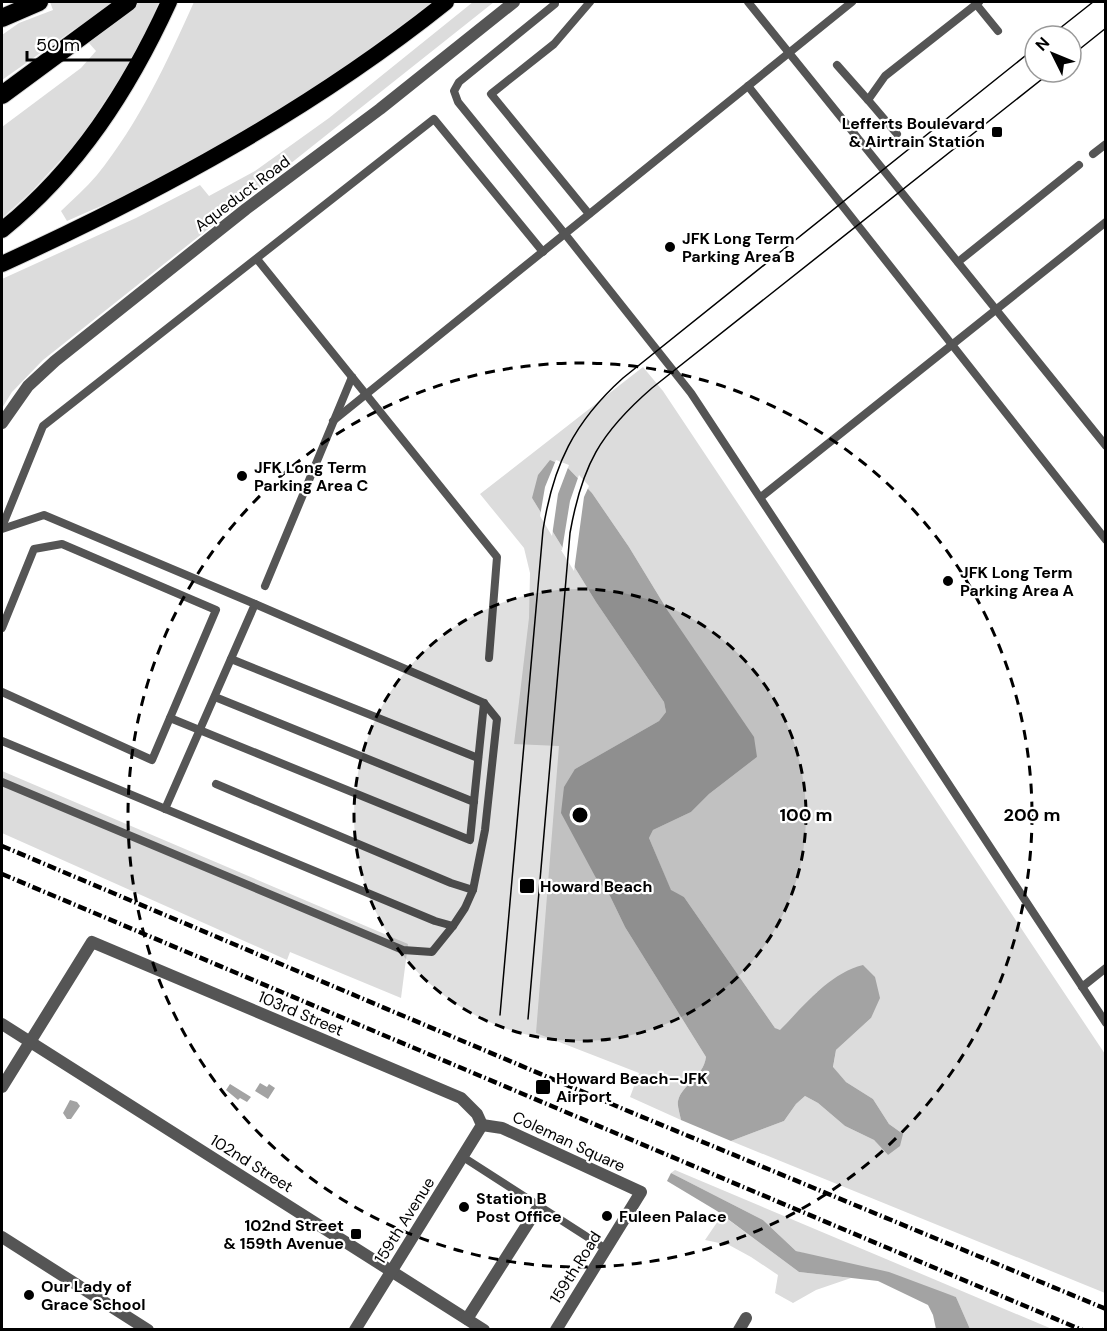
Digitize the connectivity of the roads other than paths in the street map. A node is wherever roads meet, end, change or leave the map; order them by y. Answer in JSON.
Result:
{"nodes":[{"id":1,"x":39,"y":2,"type":"edge"},
{"id":2,"x":128,"y":2,"type":"edge"},
{"id":3,"x":169,"y":2,"type":"edge"},
{"id":4,"x":446,"y":2,"type":"edge"},
{"id":5,"x":514,"y":2,"type":"edge"},
{"id":6,"x":555,"y":2,"type":"edge"},
{"id":7,"x":590,"y":2,"type":"edge"},
{"id":8,"x":748,"y":2,"type":"edge"},
{"id":9,"x":852,"y":2,"type":"edge"},
{"id":10,"x":977,"y":3,"type":"edge"},
{"id":11,"x":2,"y":18,"type":"edge"},
{"id":12,"x":998,"y":31,"type":"dead end"},
{"id":13,"x":789,"y":52,"type":"junction"},
{"id":14,"x":837,"y":64,"type":"dead end"},
{"id":15,"x":748,"y":86,"type":"junction"},
{"id":16,"x":2,"y":95,"type":"edge"},
{"id":17,"x":868,"y":100,"type":"junction"},
{"id":18,"x":897,"y":134,"type":"dead end"},
{"id":19,"x":1106,"y":144,"type":"edge"},
{"id":20,"x":1093,"y":154,"type":"dead end"},
{"id":21,"x":1079,"y":165,"type":"dead end"},
{"id":22,"x":589,"y":214,"type":"junction"},
{"id":23,"x":1106,"y":222,"type":"edge"},
{"id":24,"x":2,"y":230,"type":"edge"},
{"id":25,"x":565,"y":234,"type":"junction"},
{"id":26,"x":543,"y":252,"type":"junction"},
{"id":27,"x":257,"y":259,"type":"junction"},
{"id":28,"x":958,"y":262,"type":"junction"},
{"id":29,"x":2,"y":264,"type":"edge"},
{"id":30,"x":996,"y":309,"type":"junction"},
{"id":31,"x":951,"y":345,"type":"junction"},
{"id":32,"x":352,"y":377,"type":"junction"},
{"id":33,"x":366,"y":395,"type":"junction"},
{"id":34,"x":333,"y":422,"type":"junction"},
{"id":35,"x":2,"y":423,"type":"edge"},
{"id":36,"x":1106,"y":446,"type":"edge"},
{"id":37,"x":761,"y":497,"type":"junction"},
{"id":38,"x":2,"y":528,"type":"edge"},
{"id":39,"x":1106,"y":540,"type":"edge"},
{"id":40,"x":265,"y":585,"type":"dead end"},
{"id":41,"x":255,"y":604,"type":"junction"},
{"id":42,"x":2,"y":628,"type":"edge"},
{"id":43,"x":489,"y":658,"type":"dead end"},
{"id":44,"x":231,"y":659,"type":"junction"},
{"id":45,"x":2,"y":692,"type":"edge"},
{"id":46,"x":215,"y":697,"type":"junction"},
{"id":47,"x":484,"y":703,"type":"junction"},
{"id":48,"x":170,"y":718,"type":"junction"},
{"id":49,"x":200,"y":730,"type":"junction"},
{"id":50,"x":2,"y":741,"type":"edge"},
{"id":51,"x":478,"y":758,"type":"junction"},
{"id":52,"x":2,"y":782,"type":"edge"},
{"id":53,"x":216,"y":784,"type":"dead end"},
{"id":54,"x":474,"y":802,"type":"junction"},
{"id":55,"x":165,"y":809,"type":"junction"},
{"id":56,"x":473,"y":890,"type":"junction"},
{"id":57,"x":453,"y":926,"type":"junction"},
{"id":58,"x":1106,"y":968,"type":"edge"},
{"id":59,"x":1082,"y":987,"type":"junction"},
{"id":60,"x":1106,"y":1023,"type":"edge"},
{"id":61,"x":2,"y":1024,"type":"edge"},
{"id":62,"x":30,"y":1042,"type":"junction"},
{"id":63,"x":2,"y":1087,"type":"edge"},
{"id":64,"x":481,"y":1127,"type":"junction"},
{"id":65,"x":463,"y":1157,"type":"junction"},
{"id":66,"x":641,"y":1192,"type":"joint"},
{"id":67,"x":539,"y":1206,"type":"junction"},
{"id":68,"x":2,"y":1237,"type":"edge"},
{"id":69,"x":606,"y":1249,"type":"junction"},
{"id":70,"x":392,"y":1271,"type":"junction"},
{"id":71,"x":467,"y":1318,"type":"junction"},
{"id":72,"x":746,"y":1318,"type":"dead end"},
{"id":73,"x":148,"y":1329,"type":"edge"},
{"id":74,"x":355,"y":1329,"type":"edge"},
{"id":75,"x":484,"y":1329,"type":"edge"},
{"id":76,"x":556,"y":1329,"type":"edge"},
{"id":77,"x":739,"y":1329,"type":"edge"}],
"edges":[{"from":1,"to":11,"type":"highway"},
{"from":2,"to":16,"type":"highway"},
{"from":3,"to":24,"type":"highway"},
{"from":4,"to":29,"type":"highway"},
{"from":5,"to":35,"type":"street","name":"Aqueduct Road"},
{"from":6,"to":25,"type":"lane"},
{"from":7,"to":22,"type":"lane"},
{"from":8,"to":13,"type":"lane"},
{"from":9,"to":13,"type":"lane"},
{"from":10,"to":12,"type":"lane"},
{"from":10,"to":17,"type":"lane"},
{"from":13,"to":15,"type":"lane"},
{"from":13,"to":28,"type":"lane"},
{"from":14,"to":17,"type":"lane"},
{"from":15,"to":22,"type":"lane"},
{"from":15,"to":31,"type":"lane"},
{"from":17,"to":18,"type":"lane"},
{"from":19,"to":20,"type":"lane"},
{"from":21,"to":28,"type":"lane"},
{"from":22,"to":25,"type":"lane"},
{"from":23,"to":30,"type":"lane"},
{"from":25,"to":26,"type":"lane"},
{"from":25,"to":37,"type":"lane"},
{"from":26,"to":27,"type":"lane"},
{"from":26,"to":33,"type":"lane"},
{"from":27,"to":32,"type":"lane"},
{"from":27,"to":38,"type":"lane"},
{"from":28,"to":30,"type":"lane"},
{"from":30,"to":31,"type":"lane"},
{"from":30,"to":36,"type":"lane"},
{"from":31,"to":37,"type":"lane"},
{"from":31,"to":39,"type":"lane"},
{"from":32,"to":33,"type":"lane"},
{"from":32,"to":34,"type":"lane"},
{"from":33,"to":34,"type":"lane"},
{"from":33,"to":43,"type":"lane"},
{"from":34,"to":40,"type":"lane"},
{"from":37,"to":59,"type":"lane"},
{"from":38,"to":41,"type":"lane"},
{"from":41,"to":44,"type":"lane"},
{"from":41,"to":47,"type":"lane"},
{"from":42,"to":48,"type":"lane"},
{"from":44,"to":46,"type":"lane"},
{"from":44,"to":51,"type":"lane"},
{"from":45,"to":48,"type":"lane"},
{"from":46,"to":49,"type":"lane"},
{"from":46,"to":54,"type":"lane"},
{"from":47,"to":51,"type":"lane"},
{"from":47,"to":56,"type":"lane"},
{"from":48,"to":49,"type":"lane"},
{"from":49,"to":54,"type":"lane"},
{"from":49,"to":55,"type":"lane"},
{"from":50,"to":55,"type":"lane"},
{"from":51,"to":54,"type":"lane"},
{"from":52,"to":57,"type":"lane"},
{"from":53,"to":56,"type":"lane"},
{"from":55,"to":57,"type":"lane"},
{"from":56,"to":57,"type":"lane"},
{"from":58,"to":59,"type":"lane"},
{"from":59,"to":60,"type":"lane"},
{"from":61,"to":62,"type":"street","name":"102nd Street"},
{"from":62,"to":63,"type":"street"},
{"from":62,"to":64,"type":"street","name":"103rd Street"},
{"from":62,"to":70,"type":"street","name":"102nd Street"},
{"from":64,"to":65,"type":"street","name":"159th Avenue"},
{"from":64,"to":66,"type":"street","name":"Coleman Square"},
{"from":65,"to":67,"type":"lane"},
{"from":65,"to":70,"type":"street","name":"159th Avenue"},
{"from":66,"to":69,"type":"street","name":"159th Road"},
{"from":67,"to":69,"type":"lane"},
{"from":67,"to":71,"type":"street"},
{"from":68,"to":73,"type":"street"},
{"from":69,"to":76,"type":"street","name":"159th Road"},
{"from":70,"to":71,"type":"street","name":"102nd Street"},
{"from":70,"to":74,"type":"street","name":"159th Avenue"},
{"from":71,"to":75,"type":"street","name":"102nd Street"},
{"from":72,"to":77,"type":"street"}]}
